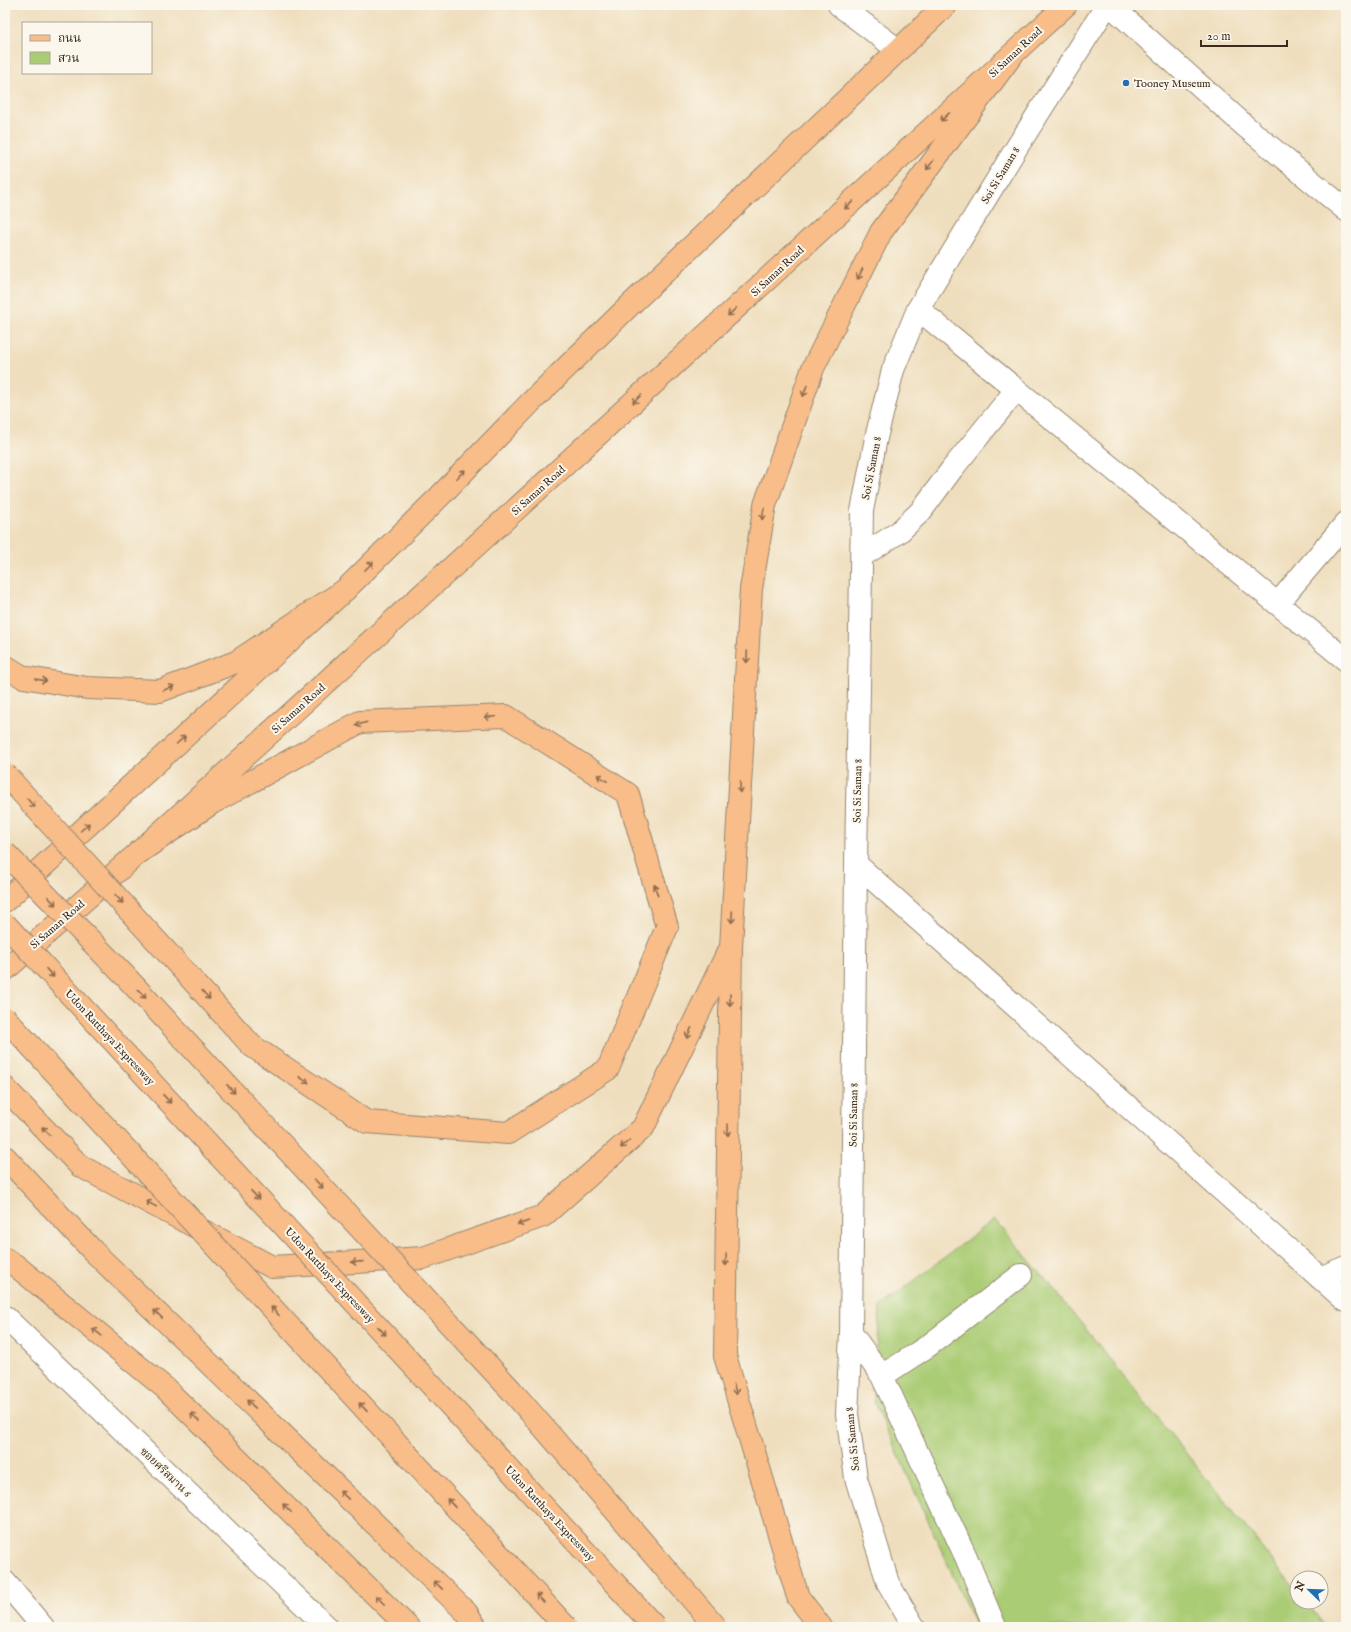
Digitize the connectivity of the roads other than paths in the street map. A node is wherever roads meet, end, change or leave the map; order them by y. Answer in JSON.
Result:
{"nodes":[{"id":1,"x":839,"y":5,"type":"edge"},
{"id":2,"x":946,"y":5,"type":"edge"},
{"id":3,"x":1066,"y":5,"type":"edge"},
{"id":4,"x":1108,"y":5,"type":"edge"},
{"id":5,"x":898,"y":50,"type":"junction"},
{"id":6,"x":1012,"y":55,"type":"junction"},
{"id":7,"x":1346,"y":210,"type":"edge"},
{"id":8,"x":918,"y":309,"type":"junction"},
{"id":9,"x":1016,"y":390,"type":"junction"},
{"id":10,"x":1346,"y":523,"type":"edge"},
{"id":11,"x":862,"y":556,"type":"junction"},
{"id":12,"x":345,"y":590,"type":"junction"},
{"id":13,"x":1278,"y":603,"type":"junction"},
{"id":14,"x":1346,"y":660,"type":"edge"},
{"id":15,"x":5,"y":666,"type":"edge"},
{"id":16,"x":5,"y":774,"type":"edge"},
{"id":17,"x":5,"y":853,"type":"edge"},
{"id":18,"x":138,"y":853,"type":"junction"},
{"id":19,"x":856,"y":864,"type":"junction"},
{"id":20,"x":5,"y":901,"type":"edge"},
{"id":21,"x":5,"y":924,"type":"edge"},
{"id":22,"x":731,"y":947,"type":"junction"},
{"id":23,"x":7,"y":964,"type":"edge"},
{"id":24,"x":5,"y":1018,"type":"edge"},
{"id":25,"x":5,"y":1088,"type":"edge"},
{"id":26,"x":5,"y":1157,"type":"edge"},
{"id":27,"x":5,"y":1259,"type":"edge"},
{"id":28,"x":1346,"y":1267,"type":"edge"},
{"id":29,"x":1021,"y":1275,"type":"dead end"},
{"id":30,"x":1320,"y":1278,"type":"junction"},
{"id":31,"x":1346,"y":1301,"type":"edge"},
{"id":32,"x":5,"y":1317,"type":"edge"},
{"id":33,"x":851,"y":1333,"type":"junction"},
{"id":34,"x":882,"y":1376,"type":"junction"},
{"id":35,"x":5,"y":1582,"type":"edge"},
{"id":36,"x":471,"y":1620,"type":"edge"},
{"id":37,"x":43,"y":1627,"type":"edge"},
{"id":38,"x":327,"y":1627,"type":"edge"},
{"id":39,"x":408,"y":1627,"type":"edge"},
{"id":40,"x":566,"y":1627,"type":"edge"},
{"id":41,"x":655,"y":1627,"type":"edge"},
{"id":42,"x":716,"y":1627,"type":"edge"},
{"id":43,"x":821,"y":1627,"type":"edge"},
{"id":44,"x":914,"y":1627,"type":"edge"},
{"id":45,"x":995,"y":1627,"type":"edge"}],
"edges":[{"from":1,"to":5,"type":"street"},
{"from":2,"to":5,"type":"main road"},
{"from":3,"to":6,"type":"main road","name":"Si Saman Road"},
{"from":4,"to":7,"type":"street"},
{"from":4,"to":8,"type":"street","name":"Soi Si Saman 8"},
{"from":12,"to":5,"type":"main road","one_way":true},
{"from":6,"to":18,"type":"main road","name":"Si Saman Road","one_way":true},
{"from":6,"to":22,"type":"main road","one_way":true},
{"from":8,"to":9,"type":"street"},
{"from":8,"to":11,"type":"street","name":"Soi Si Saman 8"},
{"from":9,"to":11,"type":"street"},
{"from":9,"to":13,"type":"street"},
{"from":10,"to":13,"type":"street"},
{"from":11,"to":19,"type":"street","name":"Soi Si Saman 8"},
{"from":15,"to":12,"type":"main road","one_way":true},
{"from":20,"to":12,"type":"main road","one_way":true},
{"from":13,"to":14,"type":"street"},
{"from":16,"to":18,"type":"main road","one_way":true,"bridge":true},
{"from":17,"to":42,"type":"main road","one_way":true,"bridge":true},
{"from":18,"to":23,"type":"main road","name":"Si Saman Road"},
{"from":19,"to":30,"type":"street"},
{"from":19,"to":33,"type":"street","name":"Soi Si Saman 8"},
{"from":21,"to":41,"type":"main road","name":"Udon Ratthaya Expressway","one_way":true,"bridge":true},
{"from":22,"to":25,"type":"main road","one_way":true,"bridge":true},
{"from":22,"to":43,"type":"main road","one_way":true},
{"from":40,"to":24,"type":"main road","one_way":true,"bridge":true},
{"from":36,"to":26,"type":"main road","one_way":true},
{"from":39,"to":27,"type":"main road","one_way":true},
{"from":28,"to":30,"type":"street"},
{"from":29,"to":34,"type":"street"},
{"from":30,"to":31,"type":"street"},
{"from":32,"to":38,"type":"street","name":"ซอยศรีสมาน 6"},
{"from":33,"to":34,"type":"street"},
{"from":33,"to":44,"type":"street","name":"Soi Si Saman 8"},
{"from":34,"to":45,"type":"street"},
{"from":35,"to":37,"type":"street"}]}
